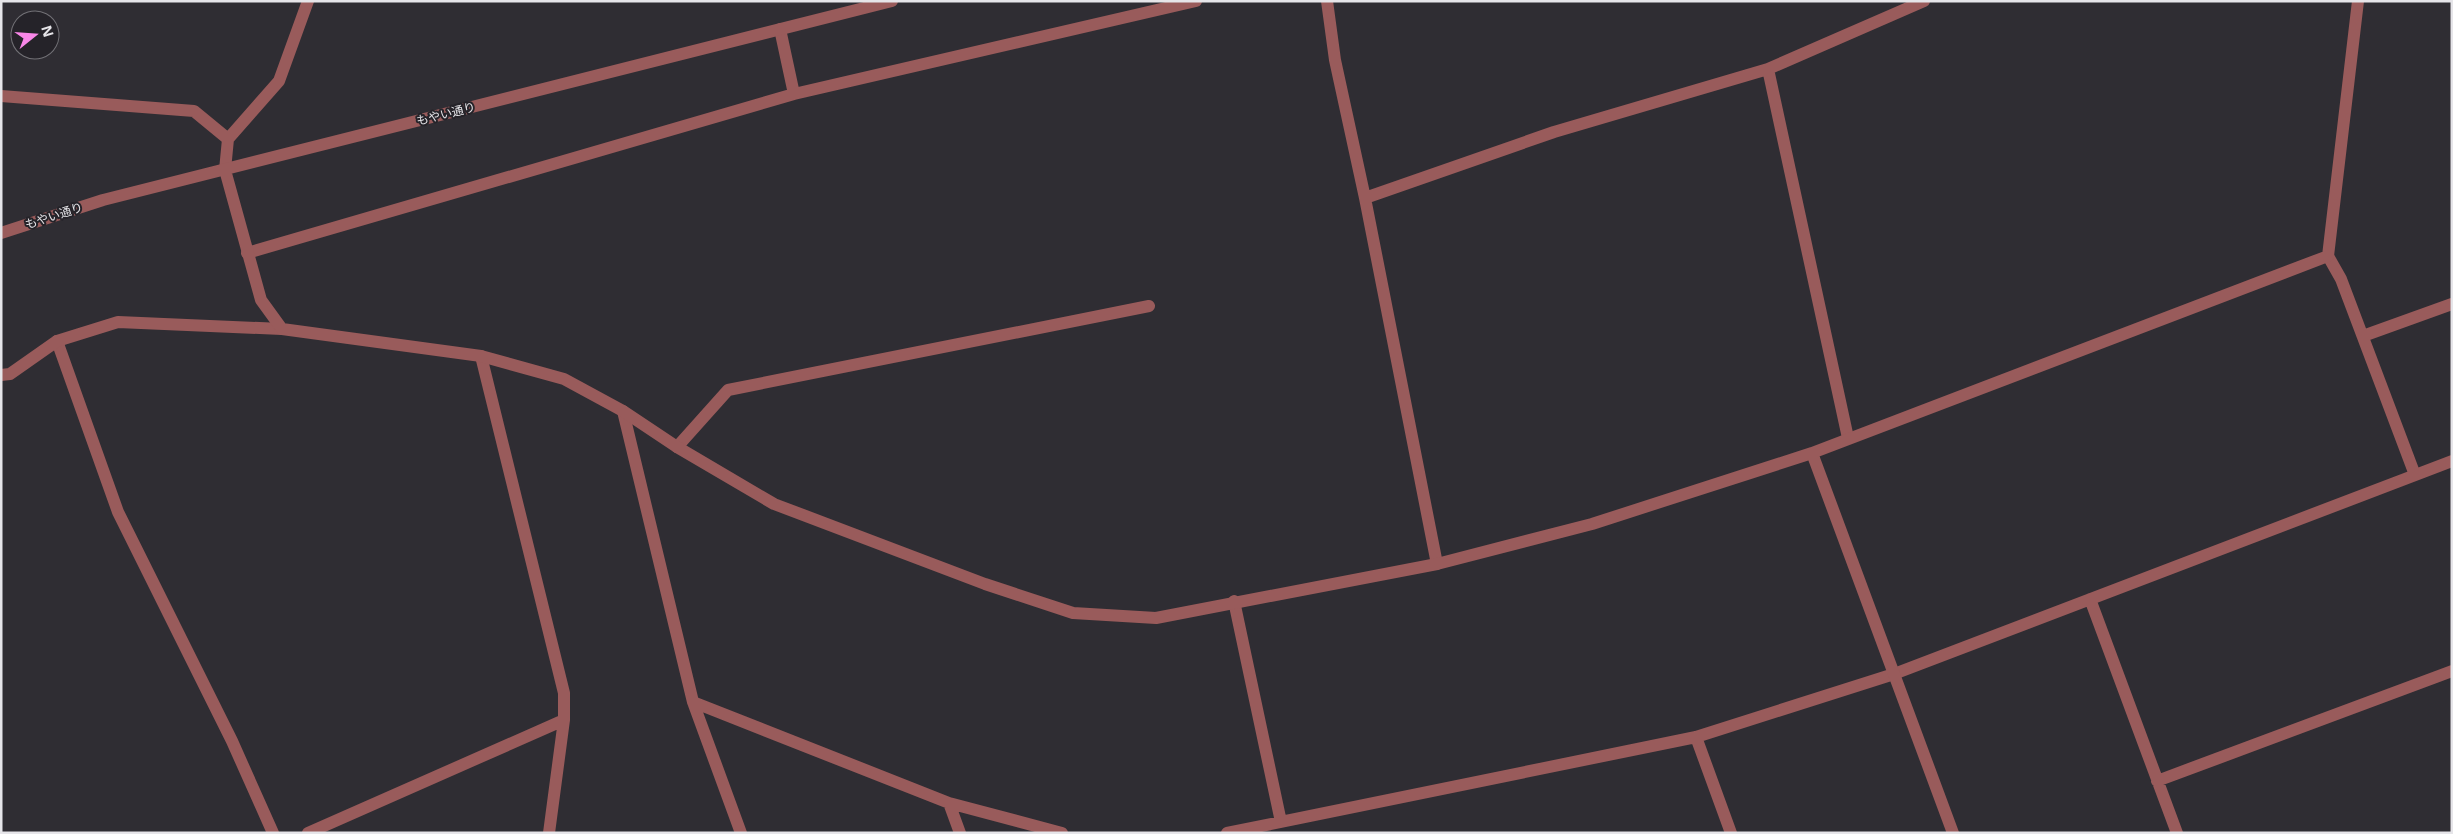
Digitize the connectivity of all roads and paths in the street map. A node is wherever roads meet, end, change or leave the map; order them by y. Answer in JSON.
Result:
{"nodes":[{"id":1,"x":308,"y":1,"type":"edge"},
{"id":2,"x":892,"y":1,"type":"edge"},
{"id":3,"x":1196,"y":1,"type":"edge"},
{"id":4,"x":1327,"y":1,"type":"edge"},
{"id":5,"x":1924,"y":1,"type":"edge"},
{"id":6,"x":2358,"y":1,"type":"edge"},
{"id":7,"x":780,"y":30,"type":"junction"},
{"id":8,"x":1768,"y":69,"type":"junction"},
{"id":9,"x":794,"y":94,"type":"junction"},
{"id":10,"x":1,"y":96,"type":"edge"},
{"id":11,"x":228,"y":139,"type":"junction"},
{"id":12,"x":225,"y":170,"type":"junction"},
{"id":13,"x":1365,"y":198,"type":"junction"},
{"id":14,"x":1,"y":233,"type":"edge"},
{"id":15,"x":247,"y":253,"type":"junction"},
{"id":16,"x":2328,"y":256,"type":"junction"},
{"id":17,"x":2452,"y":304,"type":"edge"},
{"id":18,"x":1149,"y":306,"type":"dead end"},
{"id":19,"x":282,"y":329,"type":"junction"},
{"id":20,"x":2364,"y":336,"type":"junction"},
{"id":21,"x":57,"y":341,"type":"junction"},
{"id":22,"x":481,"y":356,"type":"junction"},
{"id":23,"x":1,"y":375,"type":"edge"},
{"id":24,"x":623,"y":410,"type":"junction"},
{"id":25,"x":1848,"y":438,"type":"junction"},
{"id":26,"x":677,"y":447,"type":"junction"},
{"id":27,"x":1812,"y":452,"type":"junction"},
{"id":28,"x":2452,"y":462,"type":"edge"},
{"id":29,"x":2415,"y":475,"type":"junction"},
{"id":30,"x":1437,"y":564,"type":"junction"},
{"id":31,"x":2090,"y":599,"type":"junction"},
{"id":32,"x":1234,"y":602,"type":"junction"},
{"id":33,"x":2452,"y":672,"type":"edge"},
{"id":34,"x":1894,"y":674,"type":"junction"},
{"id":35,"x":692,"y":702,"type":"junction"},
{"id":36,"x":564,"y":720,"type":"junction"},
{"id":37,"x":1696,"y":737,"type":"junction"},
{"id":38,"x":2157,"y":781,"type":"junction"},
{"id":39,"x":949,"y":803,"type":"junction"},
{"id":40,"x":1282,"y":822,"type":"junction"},
{"id":41,"x":273,"y":833,"type":"edge"},
{"id":42,"x":308,"y":833,"type":"edge"},
{"id":43,"x":549,"y":833,"type":"edge"},
{"id":44,"x":741,"y":833,"type":"edge"},
{"id":45,"x":960,"y":833,"type":"edge"},
{"id":46,"x":1062,"y":833,"type":"edge"},
{"id":47,"x":1227,"y":833,"type":"edge"},
{"id":48,"x":1731,"y":833,"type":"edge"},
{"id":49,"x":1953,"y":833,"type":"edge"},
{"id":50,"x":2176,"y":833,"type":"edge"}],
"edges":[{"from":1,"to":11,"type":"street"},
{"from":2,"to":7,"type":"street","name":"もやい通り"},
{"from":3,"to":9,"type":"street"},
{"from":4,"to":13,"type":"street"},
{"from":5,"to":8,"type":"street"},
{"from":6,"to":16,"type":"street"},
{"from":7,"to":9,"type":"street"},
{"from":7,"to":12,"type":"street","name":"もやい通り"},
{"from":8,"to":13,"type":"street"},
{"from":8,"to":25,"type":"street"},
{"from":9,"to":15,"type":"street"},
{"from":10,"to":11,"type":"street"},
{"from":11,"to":12,"type":"street"},
{"from":12,"to":14,"type":"street","name":"もやい通り"},
{"from":12,"to":15,"type":"street"},
{"from":13,"to":30,"type":"street"},
{"from":15,"to":19,"type":"street"},
{"from":16,"to":20,"type":"street"},
{"from":16,"to":25,"type":"street"},
{"from":17,"to":20,"type":"street"},
{"from":18,"to":26,"type":"street"},
{"from":19,"to":21,"type":"street"},
{"from":19,"to":22,"type":"street"},
{"from":20,"to":29,"type":"street"},
{"from":21,"to":23,"type":"street"},
{"from":21,"to":41,"type":"street"},
{"from":22,"to":24,"type":"street"},
{"from":22,"to":36,"type":"street"},
{"from":24,"to":26,"type":"street"},
{"from":24,"to":35,"type":"street"},
{"from":25,"to":27,"type":"street"},
{"from":26,"to":32,"type":"street"},
{"from":27,"to":30,"type":"street"},
{"from":27,"to":34,"type":"street"},
{"from":28,"to":29,"type":"street"},
{"from":29,"to":31,"type":"street"},
{"from":30,"to":32,"type":"street"},
{"from":31,"to":34,"type":"street"},
{"from":31,"to":38,"type":"street"},
{"from":32,"to":40,"type":"street"},
{"from":33,"to":38,"type":"street"},
{"from":34,"to":37,"type":"street"},
{"from":34,"to":49,"type":"street"},
{"from":35,"to":39,"type":"street"},
{"from":35,"to":44,"type":"street"},
{"from":36,"to":42,"type":"street"},
{"from":36,"to":43,"type":"street"},
{"from":37,"to":40,"type":"street"},
{"from":37,"to":48,"type":"street"},
{"from":38,"to":50,"type":"street"},
{"from":39,"to":45,"type":"street"},
{"from":39,"to":46,"type":"street"},
{"from":40,"to":47,"type":"street"}]}
